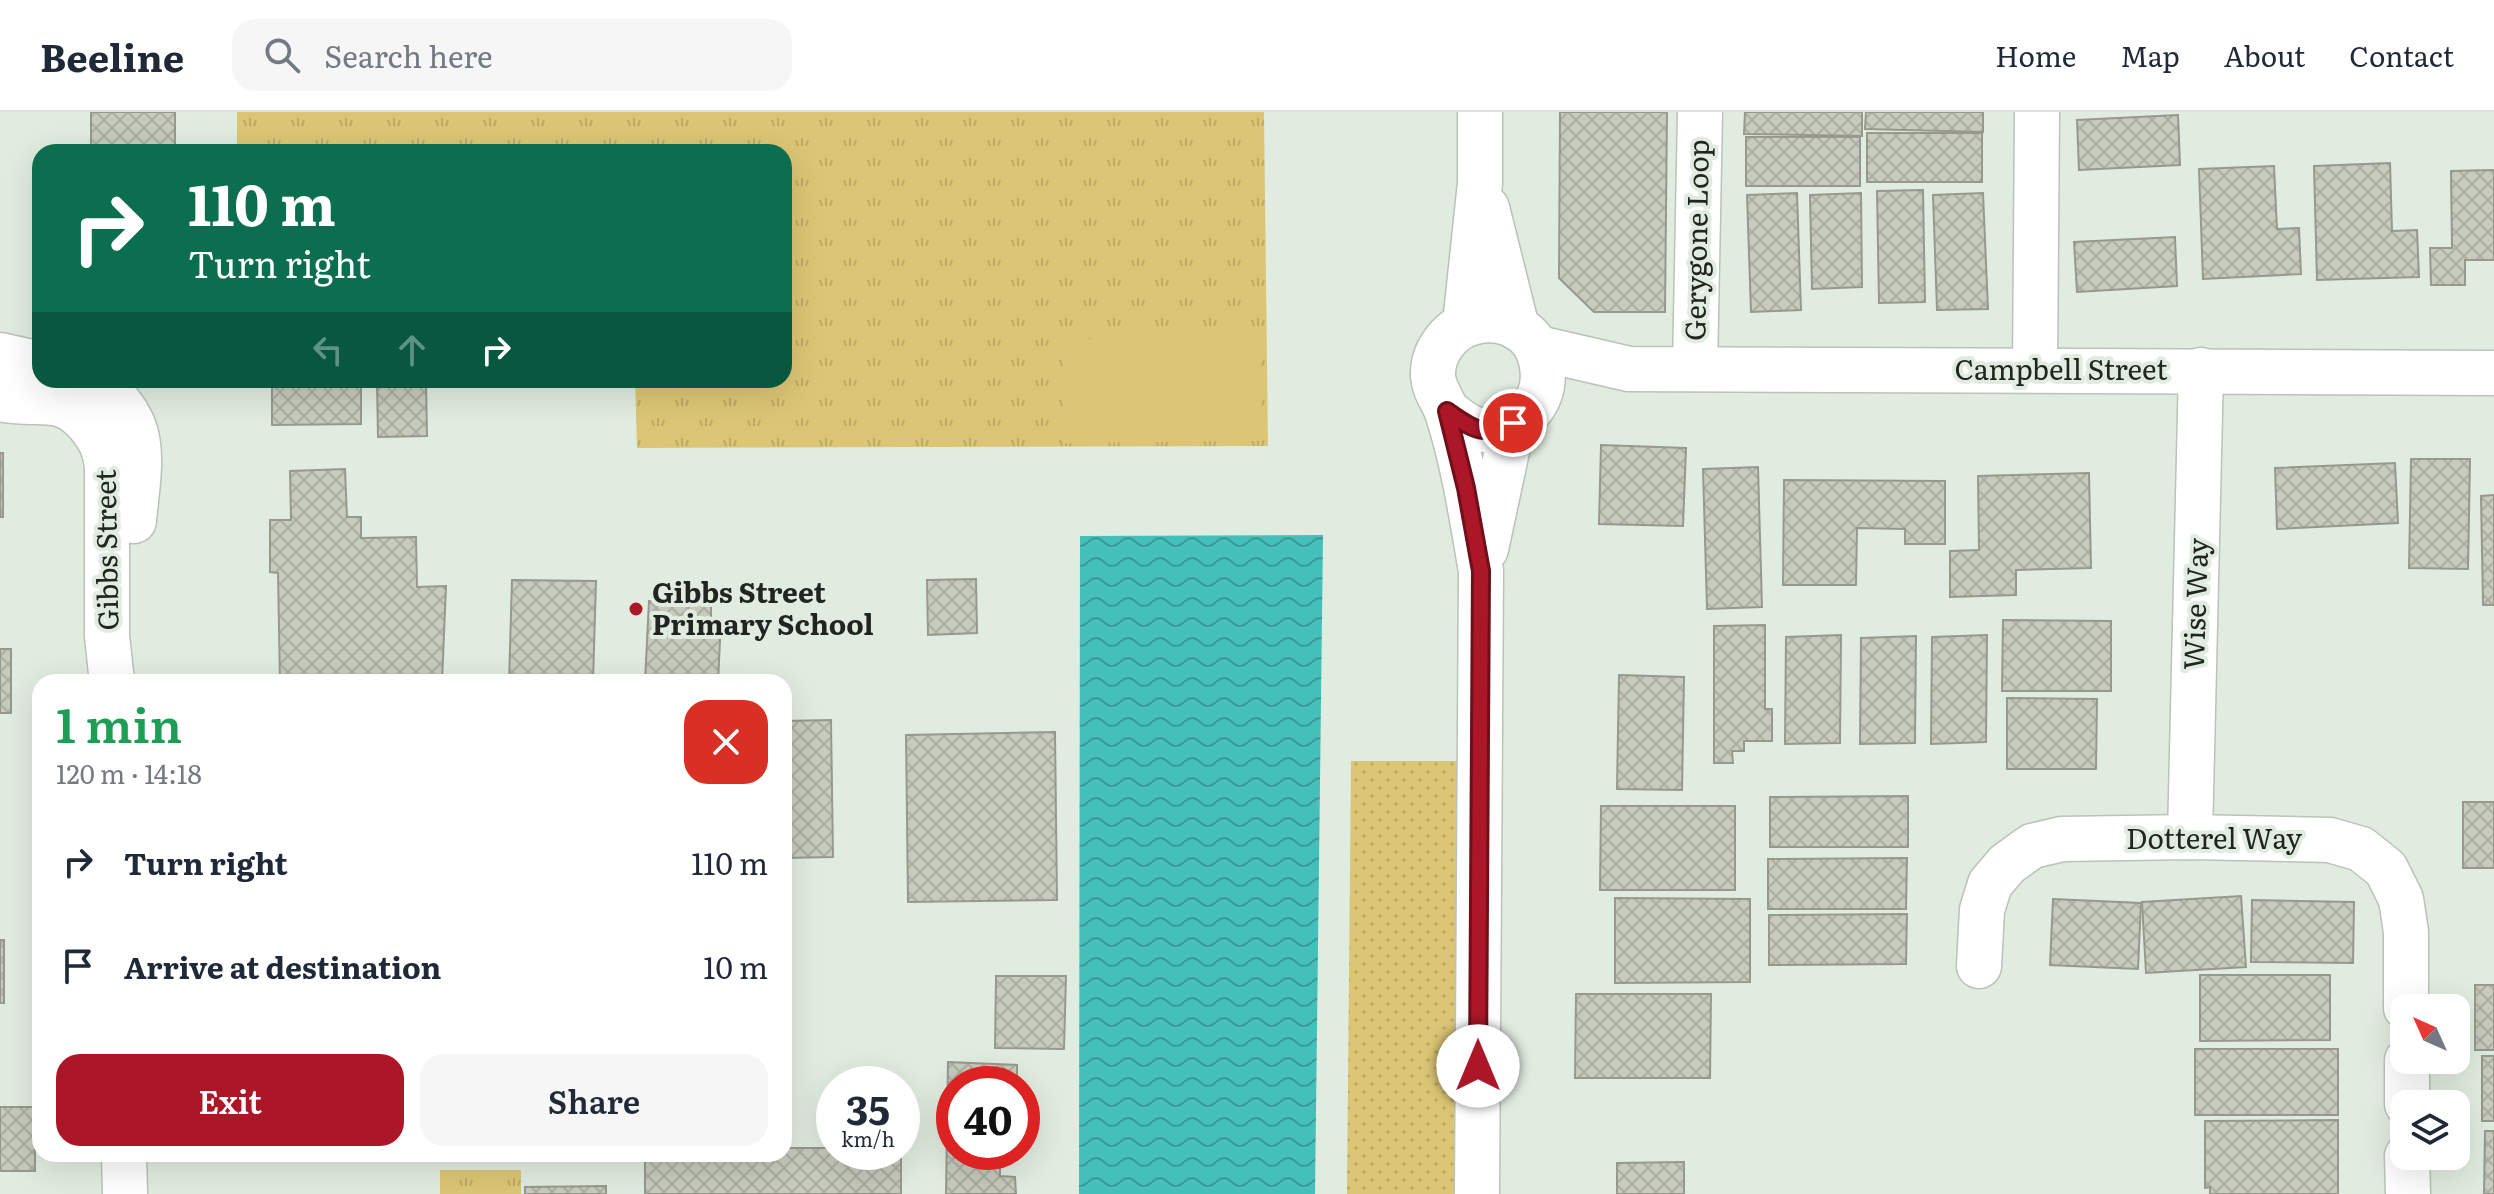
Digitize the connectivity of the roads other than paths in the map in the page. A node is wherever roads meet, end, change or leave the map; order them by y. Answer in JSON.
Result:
{"nodes":[{"id":1,"x":1480,"y":112,"type":"edge"},
{"id":2,"x":1700,"y":112,"type":"edge"},
{"id":3,"x":2037,"y":112,"type":"edge"},
{"id":4,"x":1480,"y":183,"type":"junction"},
{"id":5,"x":1465,"y":324,"type":"junction"},
{"id":6,"x":1527,"y":338,"type":"junction"},
{"id":7,"x":0,"y":355,"type":"edge"},
{"id":8,"x":32,"y":362,"type":"edge"},
{"id":9,"x":1629,"y":369,"type":"junction"},
{"id":10,"x":1695,"y":369,"type":"junction"},
{"id":11,"x":2035,"y":369,"type":"junction"},
{"id":12,"x":2201,"y":370,"type":"junction"},
{"id":13,"x":2494,"y":373,"type":"edge"},
{"id":14,"x":105,"y":388,"type":"edge"},
{"id":15,"x":0,"y":399,"type":"edge"},
{"id":16,"x":1526,"y":410,"type":"junction"},
{"id":17,"x":1447,"y":411,"type":"junction"},
{"id":18,"x":1481,"y":571,"type":"junction"},
{"id":19,"x":111,"y":674,"type":"edge"},
{"id":20,"x":125,"y":674,"type":"edge"},
{"id":21,"x":2190,"y":837,"type":"junction"},
{"id":22,"x":1979,"y":966,"type":"dead end"},
{"id":23,"x":2406,"y":994,"type":"edge"},
{"id":24,"x":124,"y":1162,"type":"edge"},
{"id":25,"x":2407,"y":1170,"type":"edge"},
{"id":26,"x":125,"y":1194,"type":"edge"},
{"id":27,"x":1477,"y":1194,"type":"edge"},
{"id":28,"x":2408,"y":1194,"type":"edge"}],
"edges":[{"from":1,"to":4,"type":"street"},
{"from":2,"to":10,"type":"street","name":"Gerygone Loop"},
{"from":3,"to":11,"type":"street"},
{"from":4,"to":5,"type":"street"},
{"from":4,"to":6,"type":"street"},
{"from":5,"to":6,"type":"street"},
{"from":5,"to":17,"type":"street"},
{"from":6,"to":9,"type":"street","name":"Campbell Street"},
{"from":6,"to":16,"type":"street"},
{"from":7,"to":8,"type":"street"},
{"from":9,"to":10,"type":"street","name":"Campbell Street"},
{"from":9,"to":16,"type":"street","name":"Campbell Street"},
{"from":10,"to":11,"type":"street","name":"Campbell Street"},
{"from":11,"to":12,"type":"street","name":"Campbell Street"},
{"from":12,"to":13,"type":"street","name":"Campbell Street"},
{"from":12,"to":21,"type":"street","name":"Wise Way"},
{"from":14,"to":20,"type":"street","name":"Gibbs Street"},
{"from":15,"to":19,"type":"street","name":"Gibbs Street"},
{"from":16,"to":17,"type":"street"},
{"from":16,"to":18,"type":"street"},
{"from":17,"to":18,"type":"street"},
{"from":18,"to":27,"type":"street"},
{"from":21,"to":22,"type":"street","name":"Dotterel Way"},
{"from":21,"to":23,"type":"street","name":"Dotterel Way"},
{"from":24,"to":26,"type":"street"},
{"from":25,"to":28,"type":"street"}]}
